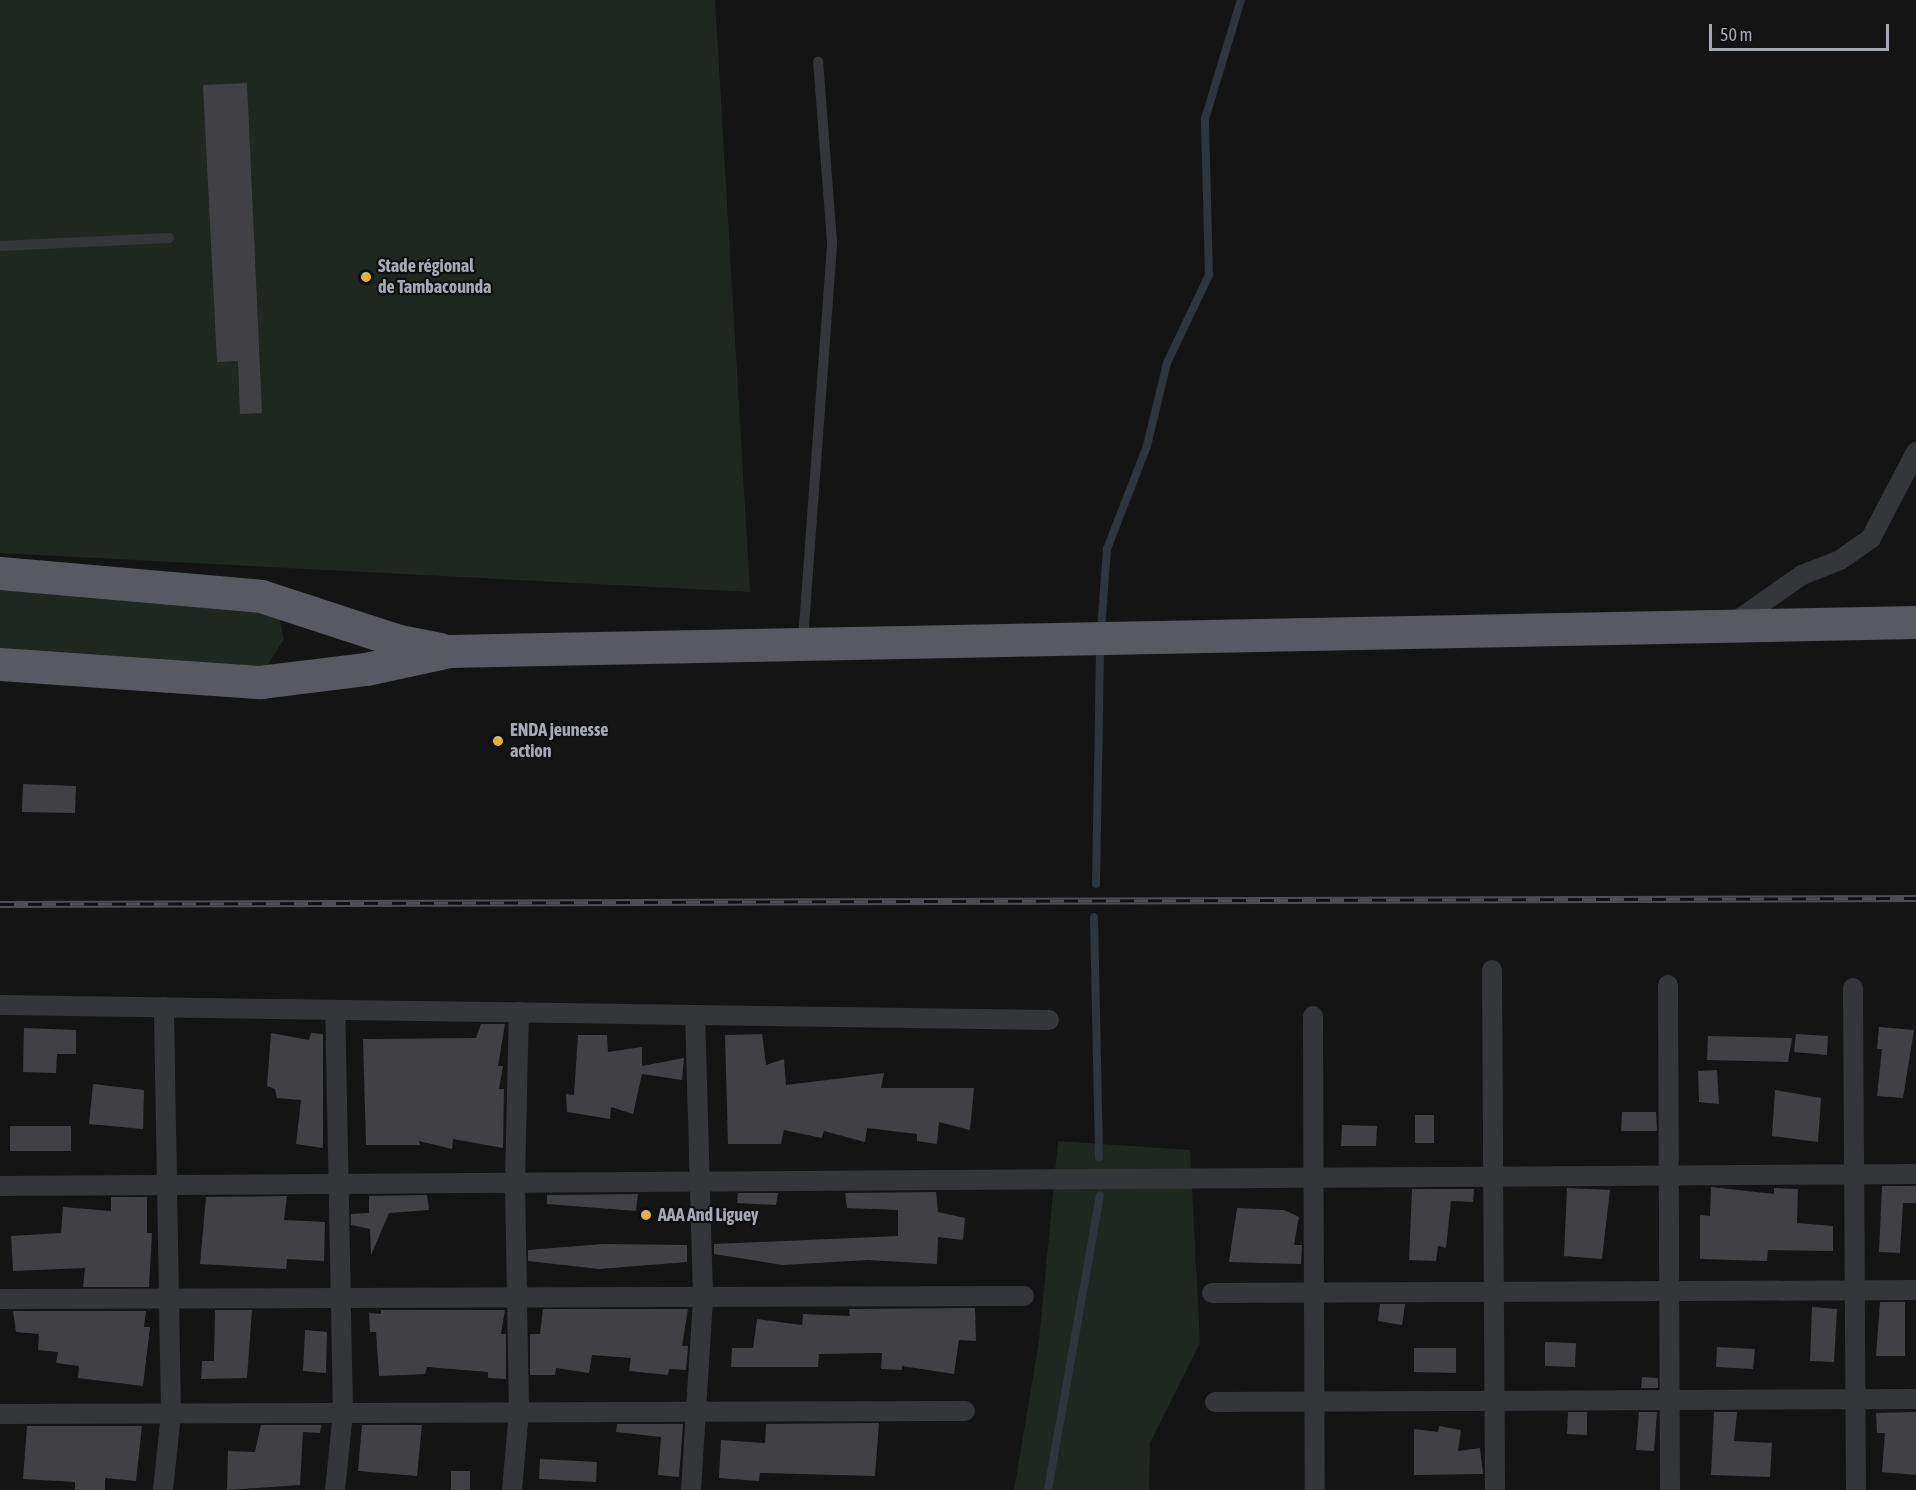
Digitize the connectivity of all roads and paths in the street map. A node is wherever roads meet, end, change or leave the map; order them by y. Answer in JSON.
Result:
{"nodes":[{"id":1,"x":818,"y":62,"type":"dead end"},
{"id":2,"x":169,"y":238,"type":"dead end"},
{"id":3,"x":0,"y":246,"type":"edge"},
{"id":4,"x":1916,"y":452,"type":"edge"},
{"id":5,"x":0,"y":573,"type":"edge"},
{"id":6,"x":1916,"y":622,"type":"edge"},
{"id":7,"x":1731,"y":625,"type":"junction"},
{"id":8,"x":803,"y":644,"type":"junction"},
{"id":9,"x":450,"y":651,"type":"junction"},
{"id":10,"x":0,"y":664,"type":"edge"},
{"id":11,"x":1492,"y":970,"type":"dead end"},
{"id":12,"x":1668,"y":985,"type":"dead end"},
{"id":13,"x":1853,"y":988,"type":"dead end"},
{"id":14,"x":0,"y":1005,"type":"edge"},
{"id":15,"x":164,"y":1007,"type":"junction"},
{"id":16,"x":335,"y":1010,"type":"junction"},
{"id":17,"x":519,"y":1012,"type":"junction"},
{"id":18,"x":695,"y":1015,"type":"junction"},
{"id":19,"x":1313,"y":1016,"type":"dead end"},
{"id":20,"x":1049,"y":1020,"type":"dead end"},
{"id":21,"x":1669,"y":1174,"type":"junction"},
{"id":22,"x":1854,"y":1174,"type":"junction"},
{"id":23,"x":1916,"y":1174,"type":"edge"},
{"id":24,"x":1493,"y":1175,"type":"junction"},
{"id":25,"x":1313,"y":1176,"type":"junction"},
{"id":26,"x":699,"y":1180,"type":"junction"},
{"id":27,"x":515,"y":1182,"type":"junction"},
{"id":28,"x":338,"y":1184,"type":"junction"},
{"id":29,"x":166,"y":1185,"type":"junction"},
{"id":30,"x":0,"y":1186,"type":"edge"},
{"id":31,"x":1854,"y":1290,"type":"junction"},
{"id":32,"x":1916,"y":1290,"type":"edge"},
{"id":33,"x":1670,"y":1291,"type":"junction"},
{"id":34,"x":1314,"y":1292,"type":"junction"},
{"id":35,"x":1494,"y":1292,"type":"junction"},
{"id":36,"x":1212,"y":1293,"type":"dead end"},
{"id":37,"x":1024,"y":1296,"type":"dead end"},
{"id":38,"x":703,"y":1297,"type":"junction"},
{"id":39,"x":341,"y":1298,"type":"junction"},
{"id":40,"x":517,"y":1298,"type":"junction"},
{"id":41,"x":0,"y":1299,"type":"edge"},
{"id":42,"x":169,"y":1299,"type":"junction"},
{"id":43,"x":1855,"y":1399,"type":"junction"},
{"id":44,"x":1916,"y":1399,"type":"edge"},
{"id":45,"x":1670,"y":1400,"type":"junction"},
{"id":46,"x":1314,"y":1401,"type":"junction"},
{"id":47,"x":1494,"y":1401,"type":"junction"},
{"id":48,"x":1215,"y":1402,"type":"dead end"},
{"id":49,"x":965,"y":1411,"type":"dead end"},
{"id":50,"x":699,"y":1412,"type":"junction"},
{"id":51,"x":171,"y":1413,"type":"junction"},
{"id":52,"x":343,"y":1413,"type":"junction"},
{"id":53,"x":519,"y":1413,"type":"junction"},
{"id":54,"x":0,"y":1414,"type":"edge"},
{"id":55,"x":163,"y":1490,"type":"edge"},
{"id":56,"x":335,"y":1490,"type":"edge"},
{"id":57,"x":512,"y":1490,"type":"edge"},
{"id":58,"x":691,"y":1490,"type":"edge"},
{"id":59,"x":1315,"y":1490,"type":"edge"},
{"id":60,"x":1495,"y":1490,"type":"edge"},
{"id":61,"x":1670,"y":1490,"type":"edge"},
{"id":62,"x":1856,"y":1490,"type":"edge"}],
"edges":[{"from":1,"to":8,"type":"lane"},
{"from":2,"to":3,"type":"lane"},
{"from":4,"to":7,"type":"street"},
{"from":5,"to":9,"type":"highway"},
{"from":6,"to":7,"type":"highway"},
{"from":7,"to":8,"type":"highway"},
{"from":8,"to":9,"type":"highway"},
{"from":9,"to":10,"type":"highway"},
{"from":11,"to":24,"type":"street"},
{"from":12,"to":21,"type":"street"},
{"from":13,"to":22,"type":"street"},
{"from":14,"to":15,"type":"street"},
{"from":15,"to":16,"type":"street"},
{"from":15,"to":29,"type":"street"},
{"from":16,"to":17,"type":"street"},
{"from":16,"to":28,"type":"street"},
{"from":17,"to":18,"type":"street"},
{"from":17,"to":27,"type":"street"},
{"from":18,"to":20,"type":"street"},
{"from":18,"to":26,"type":"street"},
{"from":19,"to":25,"type":"street"},
{"from":21,"to":22,"type":"street"},
{"from":21,"to":24,"type":"street"},
{"from":21,"to":33,"type":"street"},
{"from":22,"to":23,"type":"street"},
{"from":22,"to":31,"type":"street"},
{"from":24,"to":25,"type":"street"},
{"from":24,"to":35,"type":"street"},
{"from":25,"to":26,"type":"street"},
{"from":25,"to":34,"type":"street"},
{"from":26,"to":27,"type":"street"},
{"from":26,"to":38,"type":"street"},
{"from":27,"to":28,"type":"street"},
{"from":27,"to":40,"type":"street"},
{"from":28,"to":29,"type":"street"},
{"from":28,"to":39,"type":"street"},
{"from":29,"to":30,"type":"street"},
{"from":29,"to":42,"type":"street"},
{"from":31,"to":32,"type":"street"},
{"from":31,"to":33,"type":"street"},
{"from":31,"to":43,"type":"street"},
{"from":33,"to":35,"type":"street"},
{"from":33,"to":45,"type":"street"},
{"from":34,"to":35,"type":"street"},
{"from":34,"to":36,"type":"street"},
{"from":34,"to":46,"type":"street"},
{"from":35,"to":47,"type":"street"},
{"from":37,"to":38,"type":"street"},
{"from":38,"to":40,"type":"street"},
{"from":38,"to":50,"type":"street"},
{"from":39,"to":40,"type":"street"},
{"from":39,"to":42,"type":"street"},
{"from":39,"to":52,"type":"street"},
{"from":40,"to":53,"type":"street"},
{"from":41,"to":42,"type":"street"},
{"from":42,"to":51,"type":"street"},
{"from":43,"to":44,"type":"street"},
{"from":43,"to":45,"type":"street"},
{"from":43,"to":62,"type":"street"},
{"from":45,"to":47,"type":"street"},
{"from":45,"to":61,"type":"street"},
{"from":46,"to":47,"type":"street"},
{"from":46,"to":48,"type":"street"},
{"from":46,"to":59,"type":"street"},
{"from":47,"to":60,"type":"street"},
{"from":49,"to":50,"type":"street"},
{"from":50,"to":53,"type":"street"},
{"from":50,"to":58,"type":"street"},
{"from":51,"to":52,"type":"street"},
{"from":51,"to":54,"type":"street"},
{"from":51,"to":55,"type":"street"},
{"from":52,"to":53,"type":"street"},
{"from":52,"to":56,"type":"street"},
{"from":53,"to":57,"type":"street"}]}
